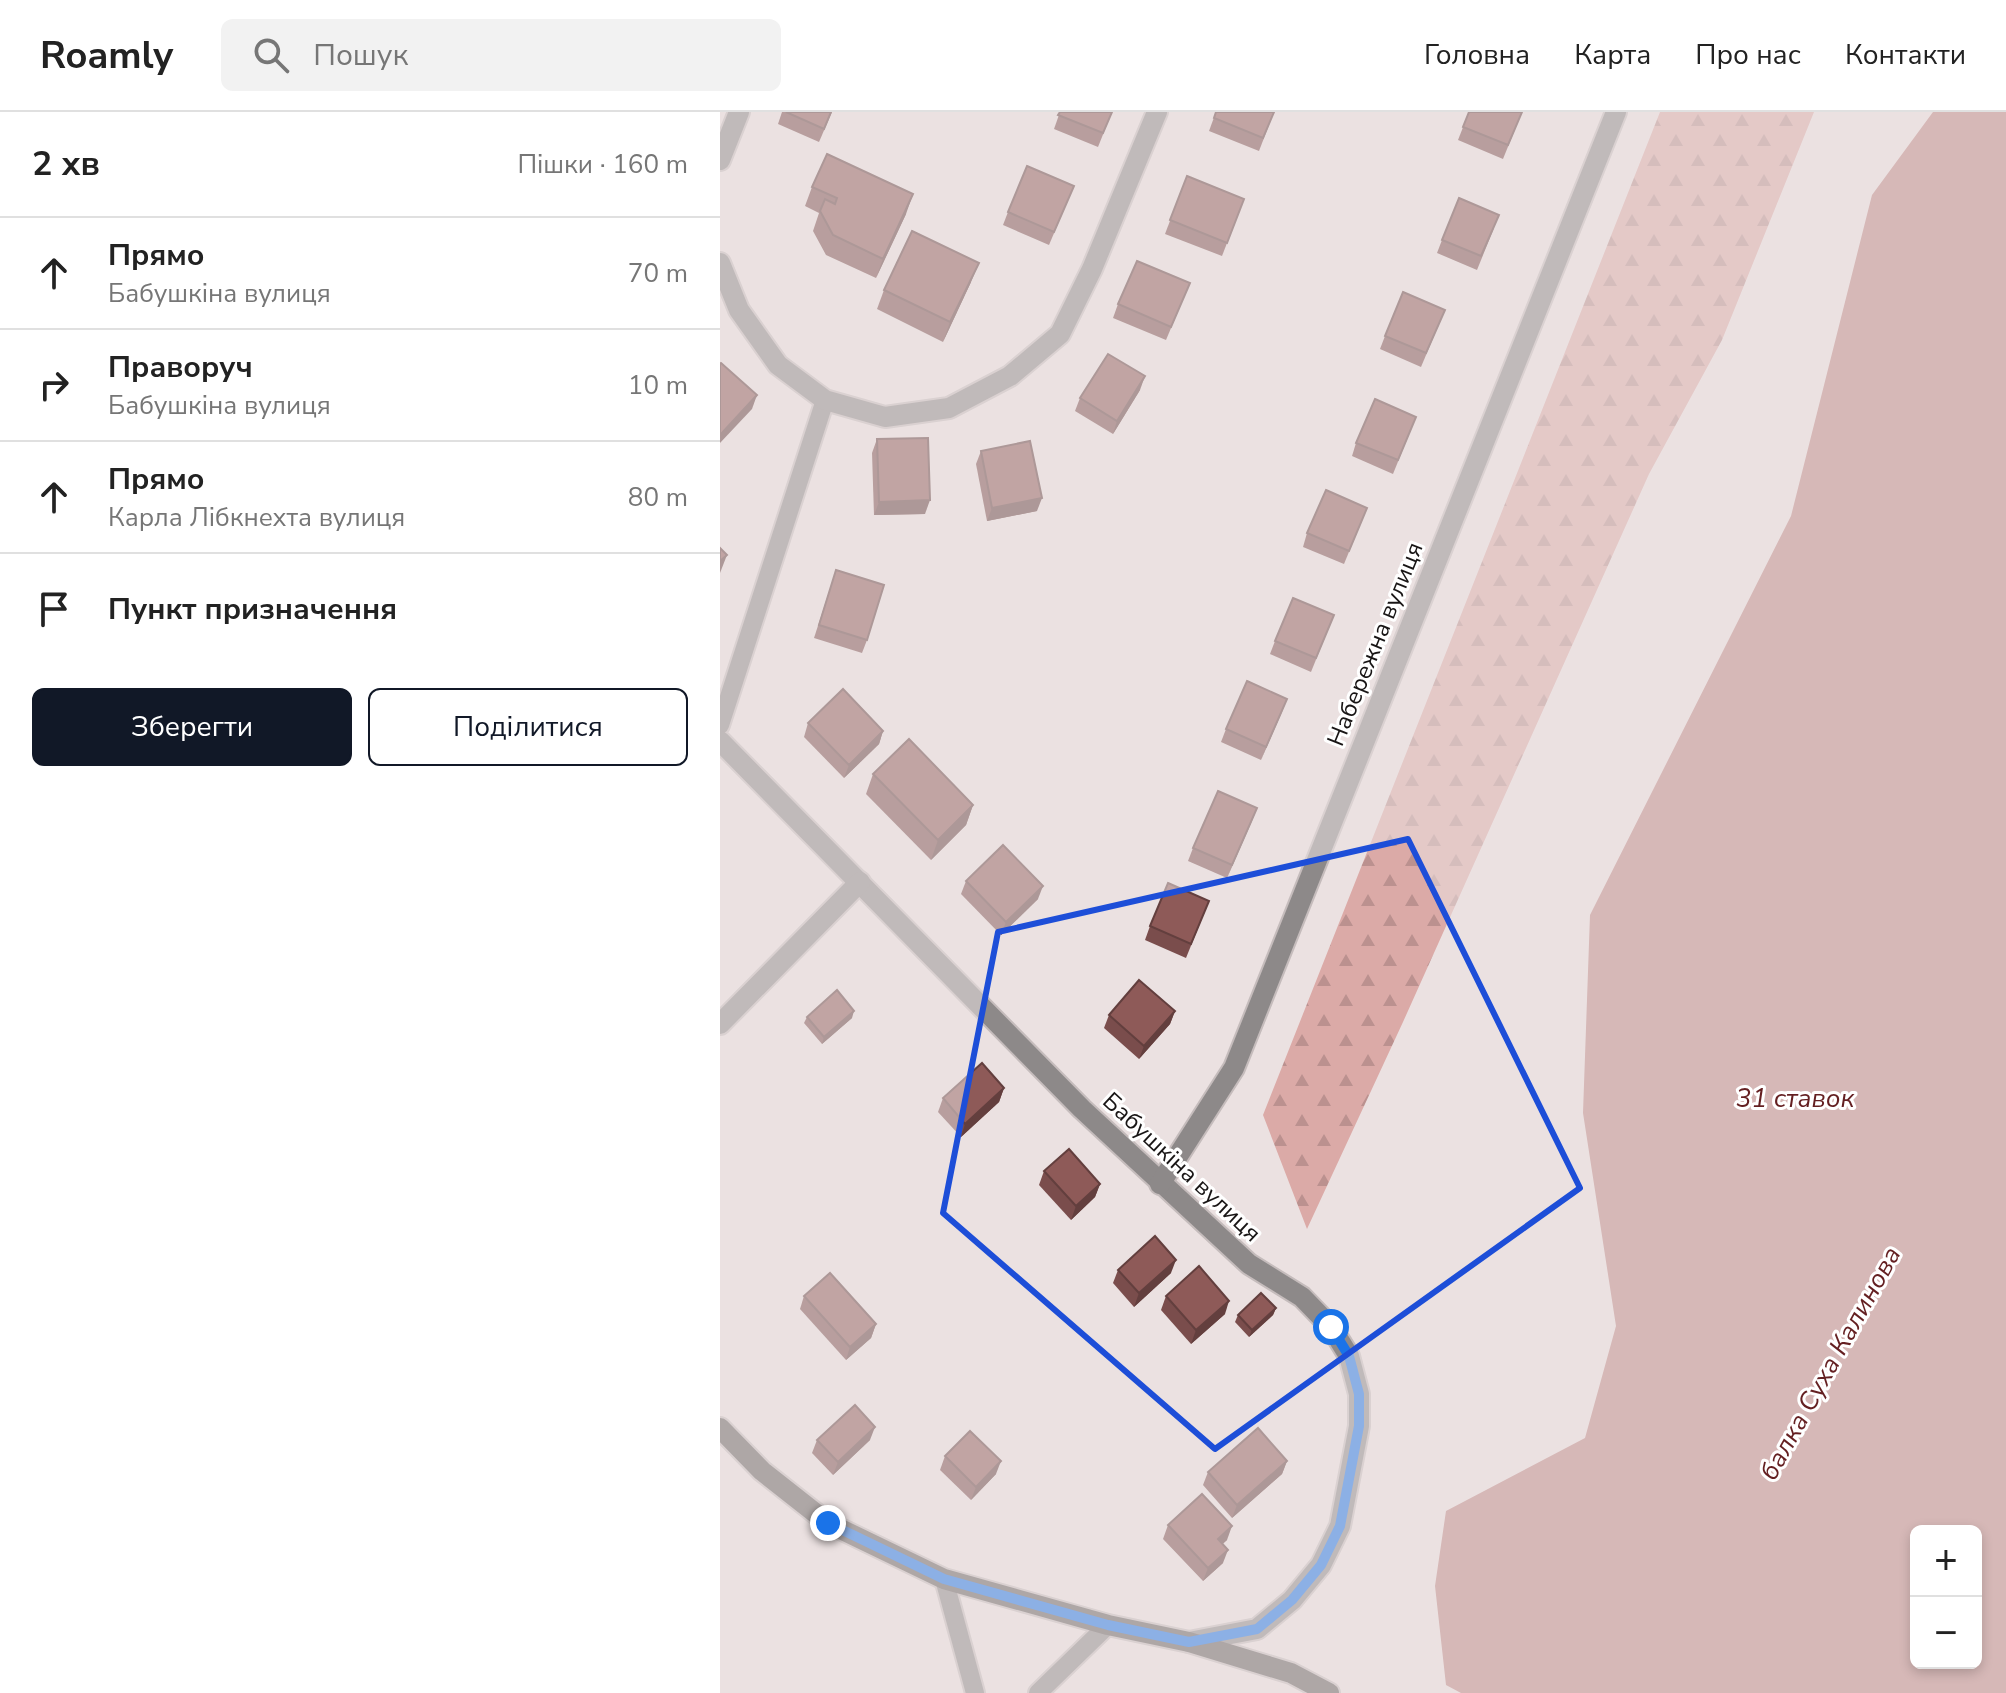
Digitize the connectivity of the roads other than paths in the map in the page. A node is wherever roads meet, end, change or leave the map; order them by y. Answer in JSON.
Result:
{"nodes":[{"id":1,"x":739,"y":112,"type":"edge"},
{"id":2,"x":1157,"y":112,"type":"edge"},
{"id":3,"x":1616,"y":112,"type":"edge"},
{"id":4,"x":720,"y":160,"type":"edge"},
{"id":5,"x":720,"y":263,"type":"edge"},
{"id":6,"x":825,"y":400,"type":"junction"},
{"id":7,"x":720,"y":725,"type":"edge"},
{"id":8,"x":720,"y":741,"type":"edge"},
{"id":9,"x":860,"y":882,"type":"junction"},
{"id":10,"x":720,"y":1024,"type":"edge"},
{"id":11,"x":1160,"y":1184,"type":"junction"},
{"id":12,"x":720,"y":1428,"type":"edge"},
{"id":13,"x":944,"y":1579,"type":"junction"},
{"id":14,"x":1108,"y":1625,"type":"junction"},
{"id":15,"x":1189,"y":1642,"type":"junction"},
{"id":16,"x":975,"y":1693,"type":"edge"},
{"id":17,"x":1038,"y":1693,"type":"edge"},
{"id":18,"x":1329,"y":1693,"type":"edge"}],
"edges":[{"from":1,"to":4,"type":"street"},
{"from":2,"to":6,"type":"street"},
{"from":3,"to":11,"type":"street","name":"Набережна вулиця"},
{"from":5,"to":6,"type":"street"},
{"from":6,"to":7,"type":"lane"},
{"from":8,"to":9,"type":"street","name":"Бабушкіна вулиця"},
{"from":9,"to":10,"type":"street"},
{"from":9,"to":11,"type":"street","name":"Бабушкіна вулиця"},
{"from":11,"to":15,"type":"street","name":"Бабушкіна вулиця"},
{"from":12,"to":13,"type":"street"},
{"from":13,"to":14,"type":"street"},
{"from":13,"to":16,"type":"lane"},
{"from":14,"to":15,"type":"street"},
{"from":14,"to":17,"type":"lane"},
{"from":15,"to":18,"type":"street"}]}
